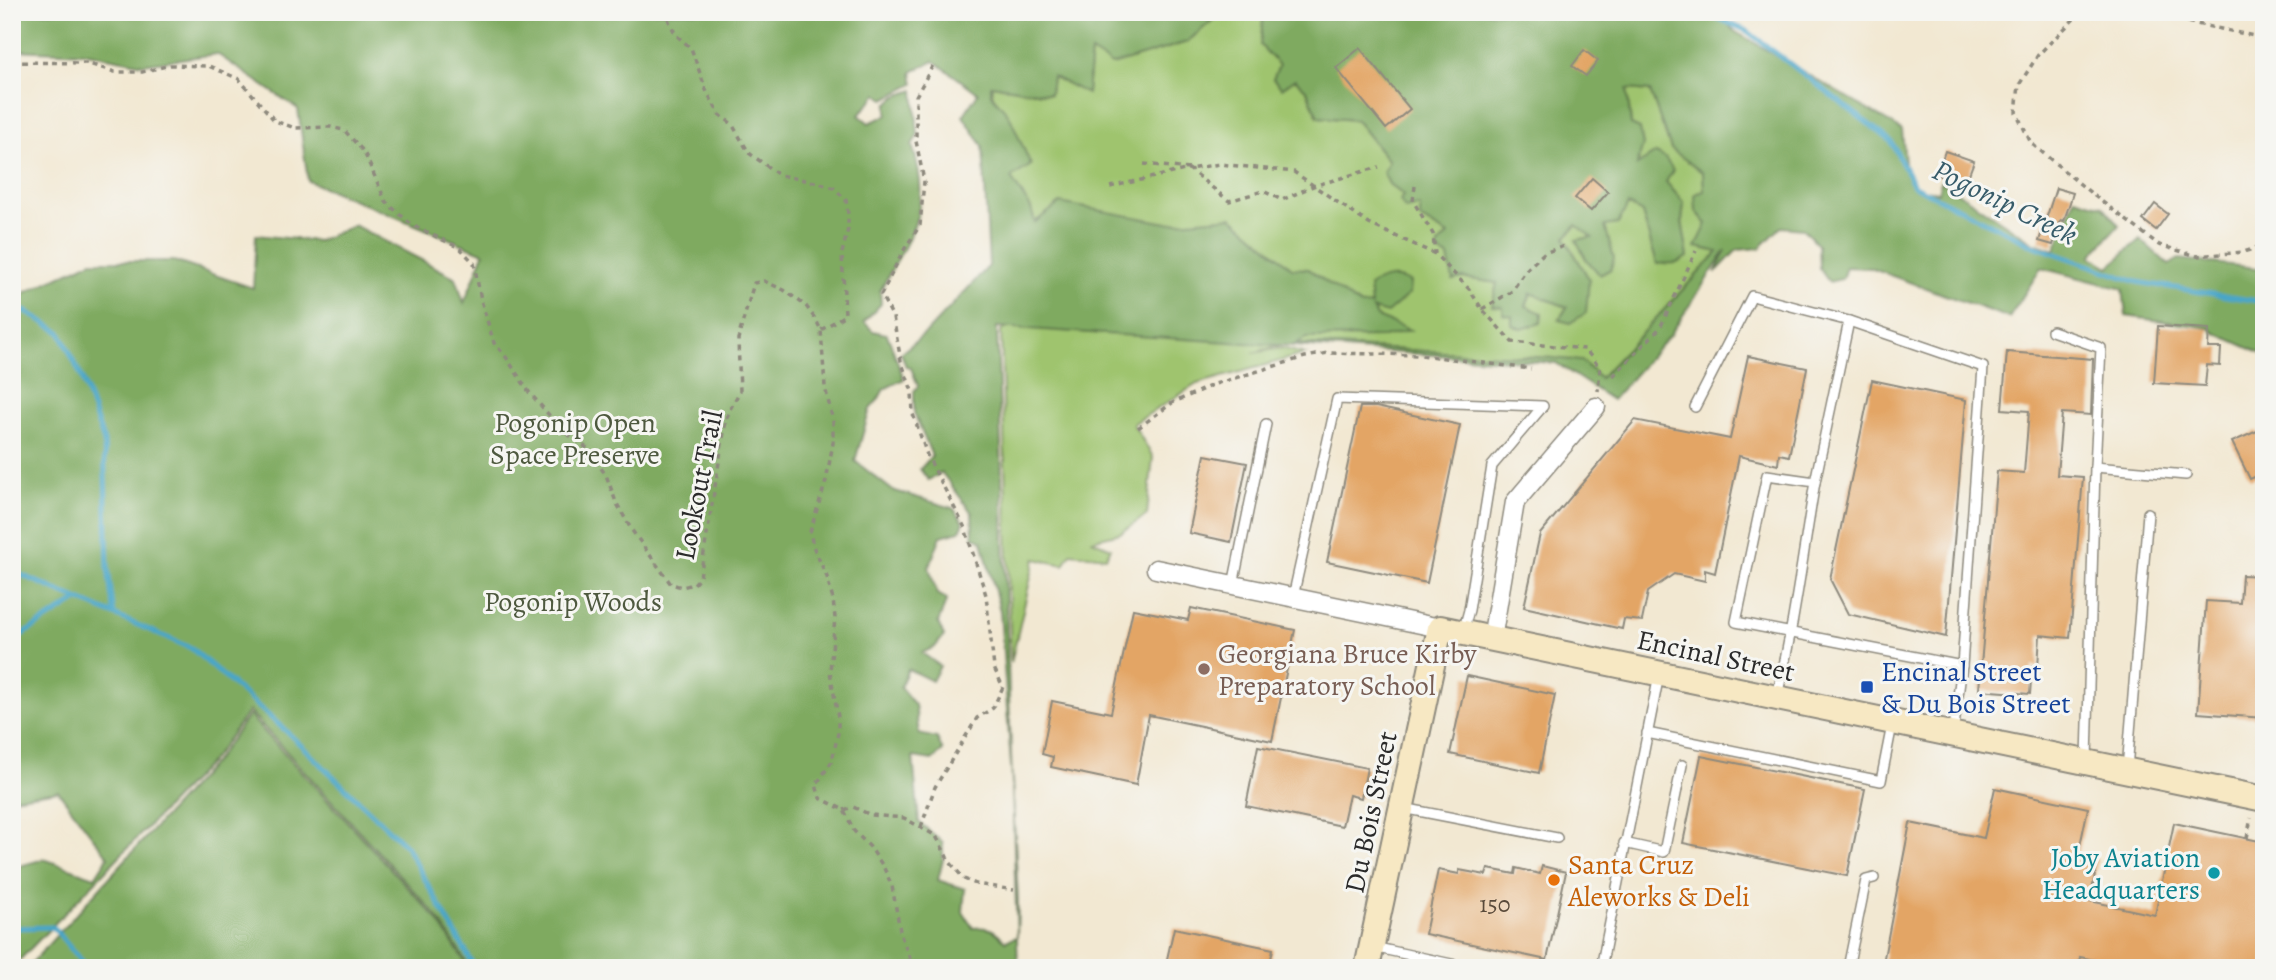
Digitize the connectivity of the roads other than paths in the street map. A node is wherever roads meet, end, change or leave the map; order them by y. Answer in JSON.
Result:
{"nodes":[{"id":1,"x":1849,"y":321,"type":"junction"},
{"id":2,"x":2052,"y":331,"type":"dead end"},
{"id":3,"x":1596,"y":407,"type":"road end"},
{"id":4,"x":1695,"y":407,"type":"dead end"},
{"id":5,"x":1266,"y":424,"type":"dead end"},
{"id":6,"x":2095,"y":467,"type":"junction"},
{"id":7,"x":2186,"y":475,"type":"dead end"},
{"id":8,"x":1815,"y":482,"type":"junction"},
{"id":9,"x":2148,"y":513,"type":"dead end"},
{"id":10,"x":1156,"y":569,"type":"dead end"},
{"id":11,"x":1233,"y":585,"type":"junction"},
{"id":12,"x":1293,"y":597,"type":"junction"},
{"id":13,"x":1451,"y":631,"type":"junction"},
{"id":14,"x":1789,"y":633,"type":"junction"},
{"id":15,"x":1492,"y":639,"type":"junction"},
{"id":16,"x":1962,"y":666,"type":"junction"},
{"id":17,"x":1659,"y":674,"type":"junction"},
{"id":18,"x":1776,"y":698,"type":"junction"},
{"id":19,"x":1892,"y":722,"type":"junction"},
{"id":20,"x":1647,"y":733,"type":"junction"},
{"id":21,"x":1953,"y":734,"type":"junction"},
{"id":22,"x":2086,"y":762,"type":"junction"},
{"id":23,"x":1682,"y":765,"type":"dead end"},
{"id":24,"x":2127,"y":771,"type":"junction"},
{"id":25,"x":1401,"y":807,"type":"junction"},
{"id":26,"x":2257,"y":808,"type":"edge"},
{"id":27,"x":1557,"y":838,"type":"dead end"},
{"id":28,"x":1625,"y":843,"type":"junction"},
{"id":29,"x":1874,"y":878,"type":"dead end"},
{"id":30,"x":1369,"y":957,"type":"edge"},
{"id":31,"x":1470,"y":968,"type":"edge"},
{"id":32,"x":1601,"y":968,"type":"edge"},
{"id":33,"x":1848,"y":968,"type":"edge"}],
"edges":[{"from":1,"to":4,"type":"lane"},
{"from":1,"to":8,"type":"lane"},
{"from":1,"to":16,"type":"lane"},
{"from":2,"to":6,"type":"lane"},
{"from":3,"to":15,"type":"street"},
{"from":5,"to":11,"type":"lane"},
{"from":6,"to":7,"type":"lane"},
{"from":6,"to":22,"type":"lane"},
{"from":8,"to":14,"type":"lane"},
{"from":8,"to":14,"type":"lane"},
{"from":9,"to":24,"type":"lane"},
{"from":10,"to":11,"type":"street","name":"Encinal Street"},
{"from":11,"to":12,"type":"street","name":"Encinal Street"},
{"from":12,"to":13,"type":"street","name":"Encinal Street"},
{"from":12,"to":13,"type":"lane"},
{"from":13,"to":15,"type":"street","name":"Encinal Street"},
{"from":13,"to":25,"type":"street","name":"Du Bois Street"},
{"from":14,"to":16,"type":"lane"},
{"from":14,"to":18,"type":"lane"},
{"from":15,"to":17,"type":"street","name":"Encinal Street"},
{"from":16,"to":21,"type":"lane"},
{"from":17,"to":18,"type":"street","name":"Encinal Street"},
{"from":17,"to":20,"type":"lane"},
{"from":18,"to":19,"type":"street","name":"Encinal Street"},
{"from":19,"to":20,"type":"lane"},
{"from":19,"to":21,"type":"street","name":"Encinal Street"},
{"from":20,"to":28,"type":"lane"},
{"from":21,"to":22,"type":"street","name":"Encinal Street"},
{"from":22,"to":24,"type":"street","name":"Encinal Street"},
{"from":23,"to":28,"type":"lane"},
{"from":24,"to":26,"type":"street","name":"Encinal Street"},
{"from":25,"to":27,"type":"lane"},
{"from":25,"to":30,"type":"street","name":"Du Bois Street"},
{"from":28,"to":32,"type":"lane"},
{"from":29,"to":33,"type":"lane"},
{"from":30,"to":31,"type":"lane"}]}
